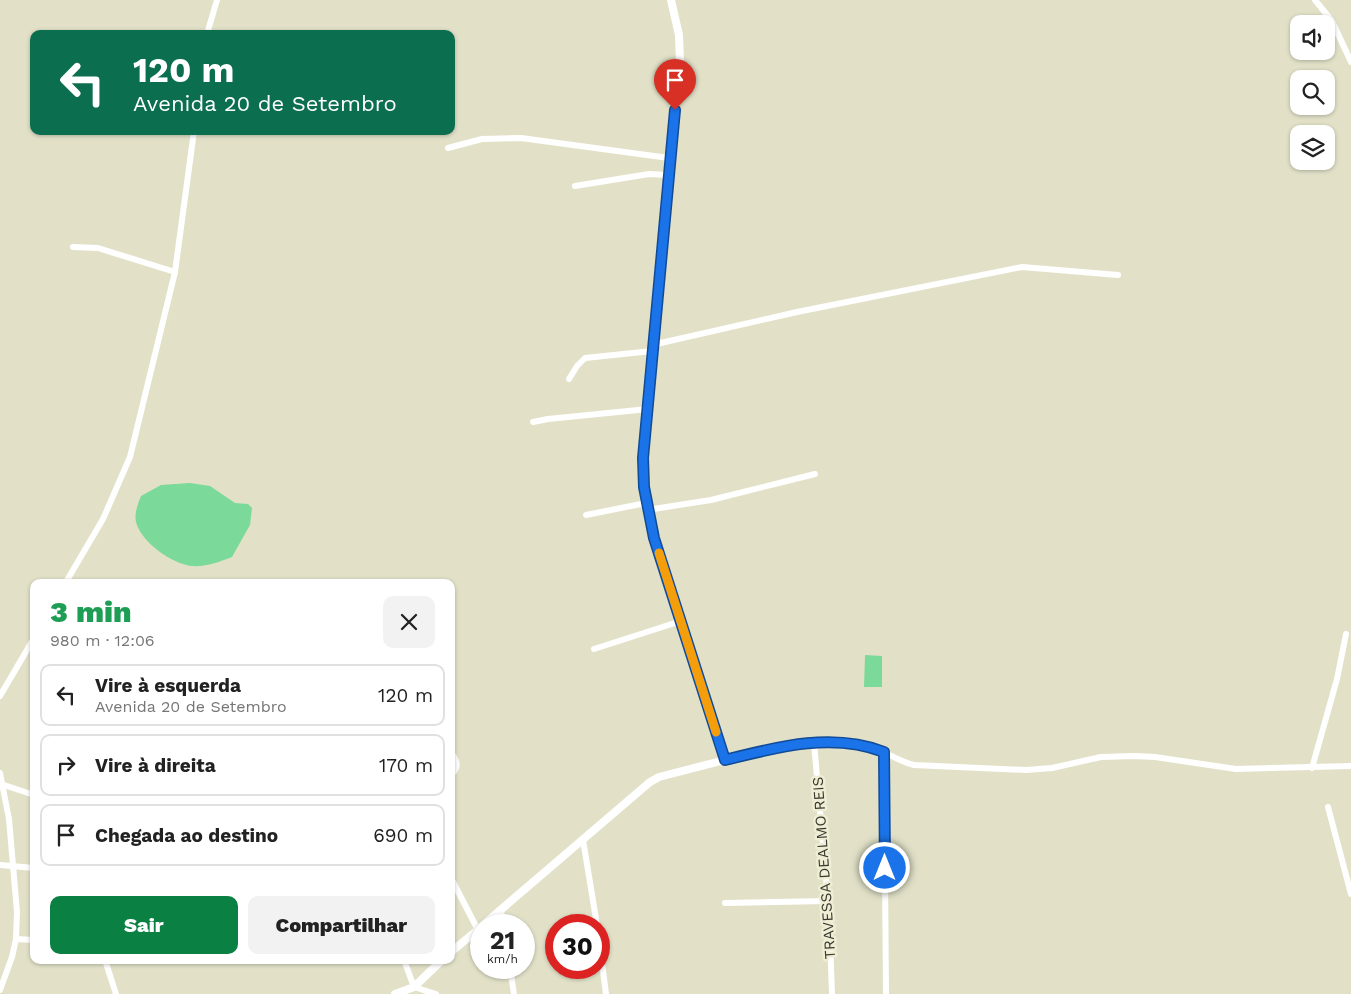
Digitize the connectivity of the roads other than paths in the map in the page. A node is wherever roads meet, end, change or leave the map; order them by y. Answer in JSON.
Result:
{"nodes":[{"id":1,"x":217,"y":0,"type":"edge"},
{"id":2,"x":671,"y":0,"type":"edge"},
{"id":3,"x":1315,"y":0,"type":"edge"},
{"id":4,"x":208,"y":30,"type":"edge"},
{"id":5,"x":1348,"y":50,"type":"edge"},
{"id":6,"x":1351,"y":62,"type":"edge"},
{"id":7,"x":193,"y":135,"type":"edge"},
{"id":8,"x":448,"y":148,"type":"dead end"},
{"id":9,"x":669,"y":158,"type":"junction"},
{"id":10,"x":668,"y":174,"type":"junction"},
{"id":11,"x":575,"y":186,"type":"dead end"},
{"id":12,"x":73,"y":247,"type":"dead end"},
{"id":13,"x":175,"y":272,"type":"junction"},
{"id":14,"x":1118,"y":275,"type":"dead end"},
{"id":15,"x":652,"y":348,"type":"junction"},
{"id":16,"x":569,"y":379,"type":"dead end"},
{"id":17,"x":648,"y":409,"type":"junction"},
{"id":18,"x":534,"y":422,"type":"dead end"},
{"id":19,"x":815,"y":474,"type":"dead end"},
{"id":20,"x":647,"y":507,"type":"junction"},
{"id":21,"x":586,"y":515,"type":"dead end"},
{"id":22,"x":68,"y":579,"type":"edge"},
{"id":23,"x":681,"y":621,"type":"junction"},
{"id":24,"x":1346,"y":634,"type":"dead end"},
{"id":25,"x":30,"y":645,"type":"edge"},
{"id":26,"x":594,"y":648,"type":"dead end"},
{"id":27,"x":0,"y":696,"type":"edge"},
{"id":28,"x":814,"y":743,"type":"junction"},
{"id":29,"x":884,"y":752,"type":"junction"},
{"id":30,"x":725,"y":760,"type":"junction"},
{"id":31,"x":1351,"y":766,"type":"edge"},
{"id":32,"x":1312,"y":768,"type":"junction"},
{"id":33,"x":0,"y":773,"type":"edge"},
{"id":34,"x":4,"y":785,"type":"junction"},
{"id":35,"x":30,"y":794,"type":"edge"},
{"id":36,"x":1328,"y":807,"type":"dead end"},
{"id":37,"x":583,"y":840,"type":"junction"},
{"id":38,"x":0,"y":865,"type":"edge"},
{"id":39,"x":13,"y":865,"type":"junction"},
{"id":40,"x":30,"y":867,"type":"edge"},
{"id":41,"x":455,"y":885,"type":"edge"},
{"id":42,"x":1351,"y":894,"type":"edge"},
{"id":43,"x":827,"y":901,"type":"junction"},
{"id":44,"x":725,"y":903,"type":"dead end"},
{"id":45,"x":501,"y":910,"type":"junction"},
{"id":46,"x":473,"y":914,"type":"edge"},
{"id":47,"x":496,"y":914,"type":"edge"},
{"id":48,"x":502,"y":914,"type":"edge"},
{"id":49,"x":595,"y":914,"type":"edge"},
{"id":50,"x":470,"y":936,"type":"edge"},
{"id":51,"x":16,"y":939,"type":"junction"},
{"id":52,"x":30,"y":940,"type":"edge"},
{"id":53,"x":455,"y":949,"type":"edge"},
{"id":54,"x":106,"y":964,"type":"edge"},
{"id":55,"x":405,"y":964,"type":"edge"},
{"id":56,"x":438,"y":964,"type":"edge"},
{"id":57,"x":512,"y":979,"type":"edge"},
{"id":58,"x":604,"y":979,"type":"edge"},
{"id":59,"x":414,"y":987,"type":"junction"},
{"id":60,"x":1,"y":991,"type":"edge"},
{"id":61,"x":116,"y":994,"type":"edge"},
{"id":62,"x":395,"y":994,"type":"edge"},
{"id":63,"x":436,"y":994,"type":"edge"},
{"id":64,"x":514,"y":994,"type":"edge"},
{"id":65,"x":606,"y":994,"type":"edge"},
{"id":66,"x":832,"y":994,"type":"edge"},
{"id":67,"x":886,"y":994,"type":"edge"}],
"edges":[{"from":1,"to":4,"type":"street"},
{"from":2,"to":9,"type":"street"},
{"from":3,"to":5,"type":"street"},
{"from":5,"to":6,"type":"street"},
{"from":7,"to":13,"type":"street"},
{"from":8,"to":9,"type":"street"},
{"from":9,"to":10,"type":"street"},
{"from":10,"to":11,"type":"street"},
{"from":10,"to":15,"type":"street"},
{"from":12,"to":13,"type":"street"},
{"from":13,"to":22,"type":"street"},
{"from":14,"to":15,"type":"street"},
{"from":15,"to":16,"type":"street"},
{"from":15,"to":17,"type":"street"},
{"from":17,"to":18,"type":"street"},
{"from":17,"to":20,"type":"street"},
{"from":19,"to":20,"type":"street"},
{"from":20,"to":21,"type":"street"},
{"from":20,"to":23,"type":"street"},
{"from":23,"to":26,"type":"street"},
{"from":23,"to":30,"type":"street"},
{"from":24,"to":32,"type":"street"},
{"from":25,"to":27,"type":"street"},
{"from":28,"to":29,"type":"street"},
{"from":28,"to":30,"type":"street"},
{"from":28,"to":43,"type":"street","name":"TRAVESSA DEALMO REIS"},
{"from":29,"to":32,"type":"street"},
{"from":29,"to":67,"type":"street"},
{"from":30,"to":37,"type":"street"},
{"from":31,"to":32,"type":"street"},
{"from":33,"to":34,"type":"street"},
{"from":34,"to":35,"type":"street"},
{"from":34,"to":39,"type":"street"},
{"from":36,"to":42,"type":"street"},
{"from":37,"to":45,"type":"street"},
{"from":37,"to":49,"type":"street"},
{"from":38,"to":39,"type":"street"},
{"from":39,"to":40,"type":"street"},
{"from":39,"to":51,"type":"street"},
{"from":41,"to":46,"type":"street"},
{"from":43,"to":44,"type":"street"},
{"from":43,"to":66,"type":"street","name":"TRAVESSA DEALMO REIS"},
{"from":45,"to":47,"type":"street"},
{"from":45,"to":48,"type":"street"},
{"from":50,"to":53,"type":"street"},
{"from":51,"to":52,"type":"street"},
{"from":51,"to":60,"type":"street"},
{"from":54,"to":61,"type":"street"},
{"from":55,"to":59,"type":"street"},
{"from":56,"to":59,"type":"street"},
{"from":57,"to":64,"type":"street"},
{"from":58,"to":65,"type":"street"},
{"from":59,"to":62,"type":"street"},
{"from":59,"to":63,"type":"street"}]}
